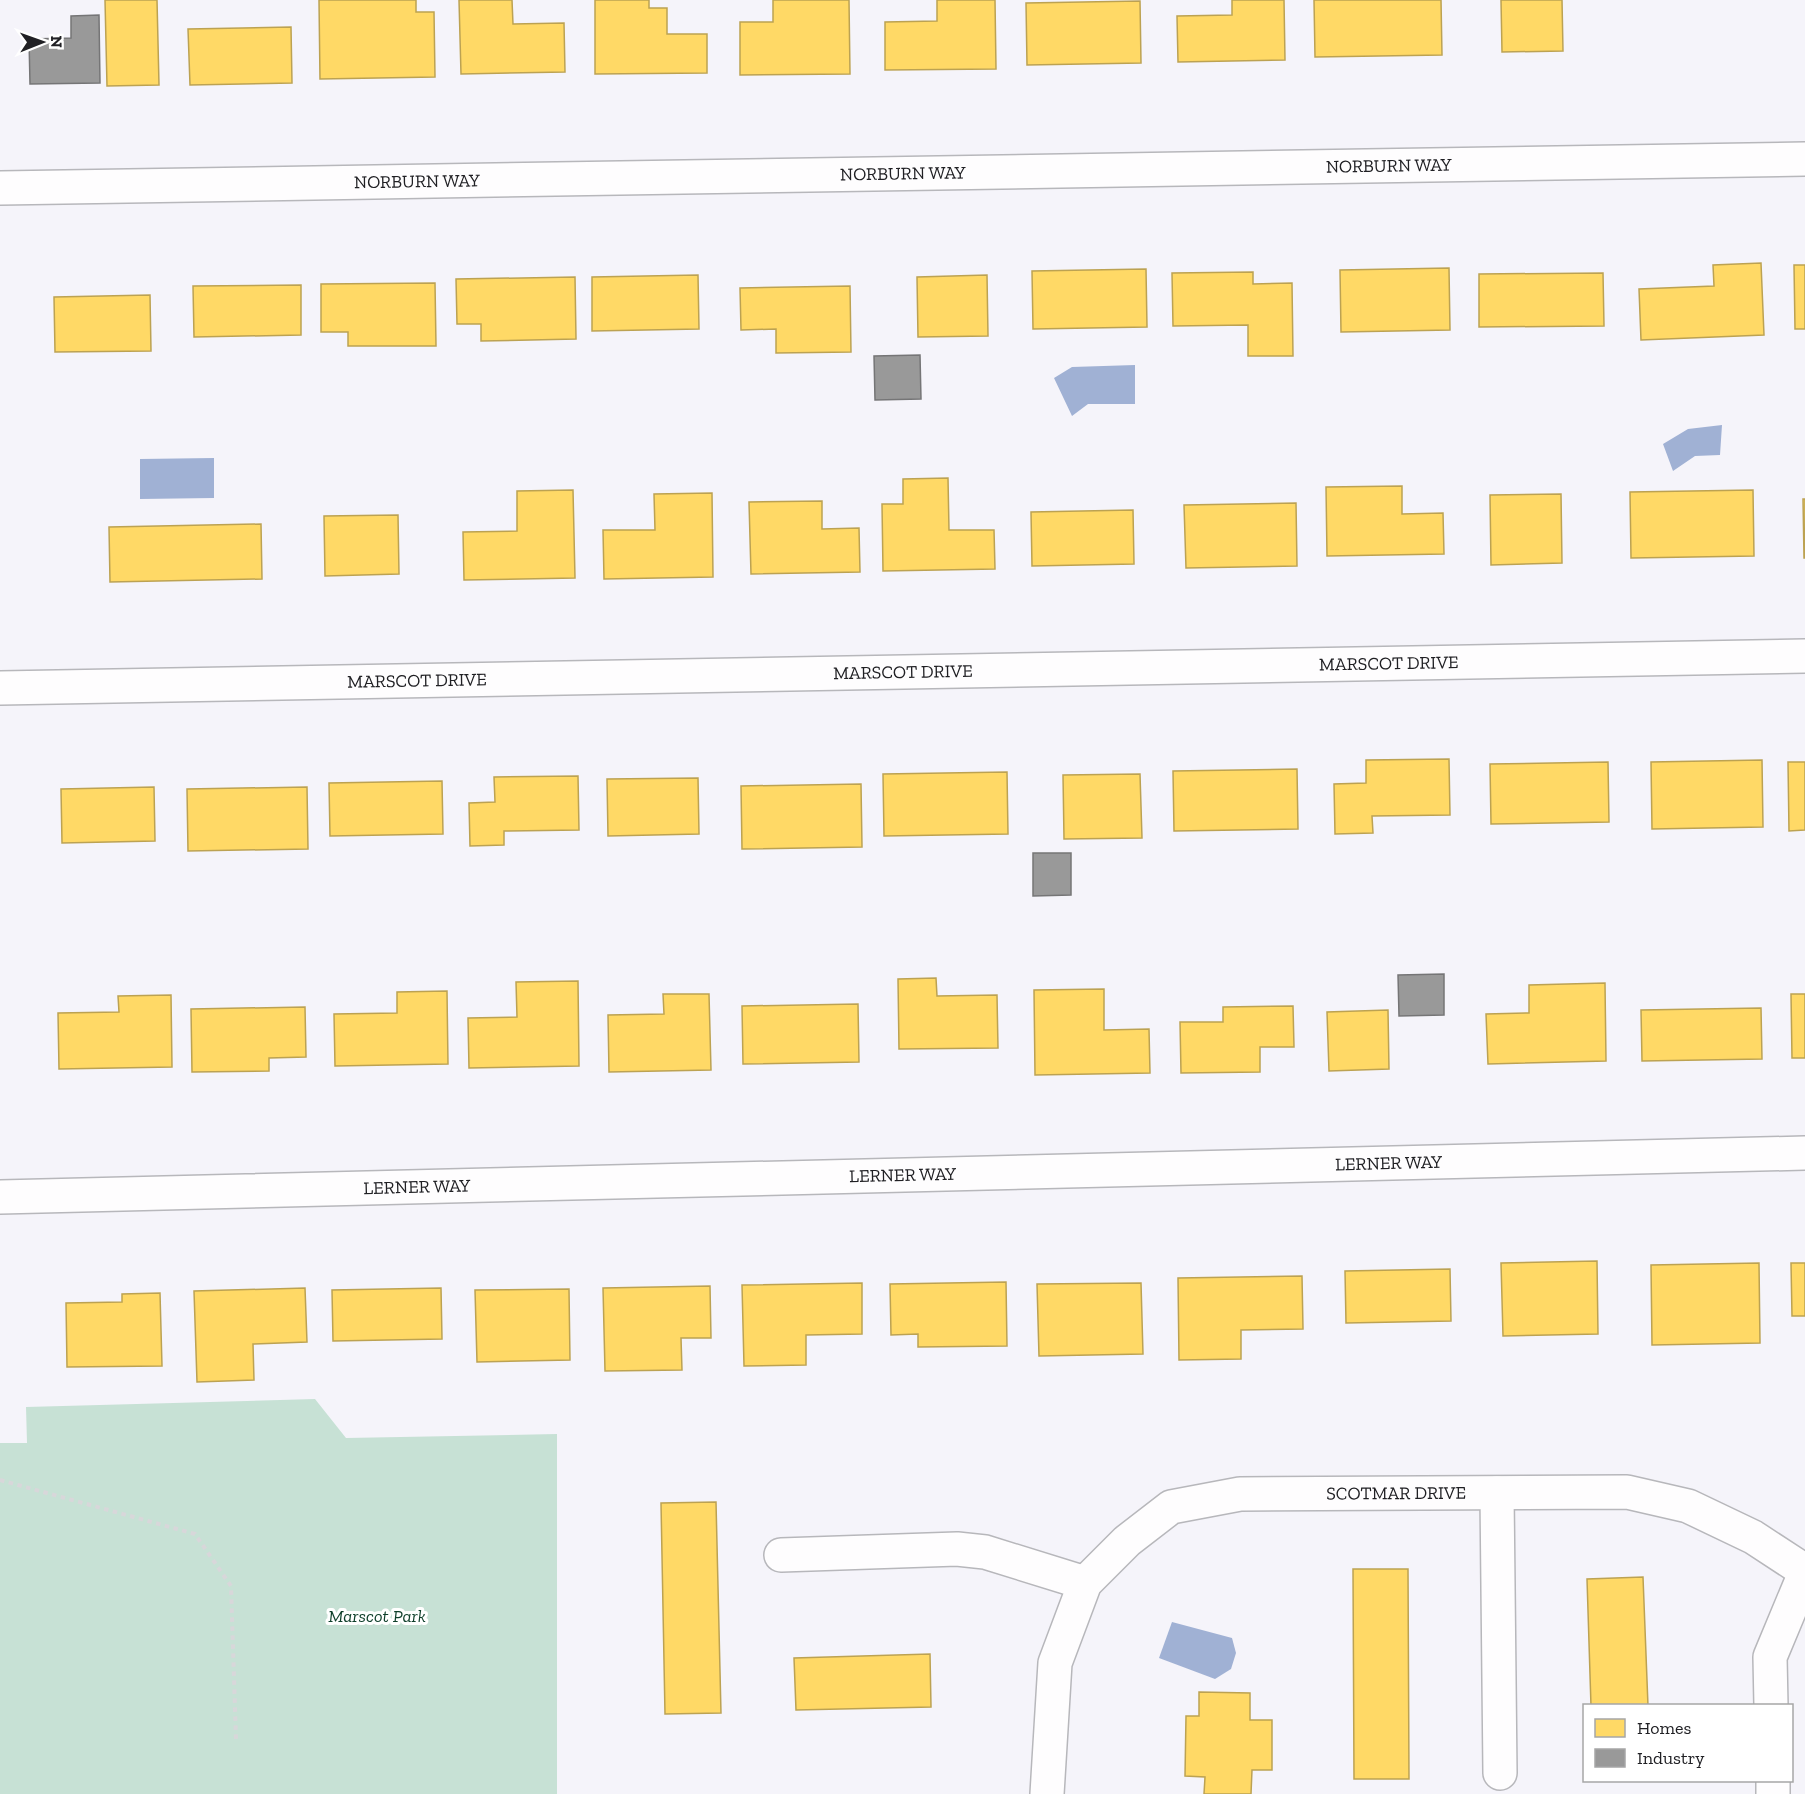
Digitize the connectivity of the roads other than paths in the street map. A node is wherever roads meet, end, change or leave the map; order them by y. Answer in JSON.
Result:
{"nodes":[{"id":1,"x":1805,"y":159,"type":"edge"},
{"id":2,"x":0,"y":188,"type":"edge"},
{"id":3,"x":1805,"y":656,"type":"edge"},
{"id":4,"x":0,"y":688,"type":"edge"},
{"id":5,"x":1805,"y":1152,"type":"edge"},
{"id":6,"x":0,"y":1197,"type":"edge"},
{"id":7,"x":1497,"y":1493,"type":"junction"},
{"id":8,"x":781,"y":1555,"type":"dead end"},
{"id":9,"x":1805,"y":1572,"type":"edge"},
{"id":10,"x":1085,"y":1583,"type":"junction"},
{"id":11,"x":1771,"y":1704,"type":"edge"},
{"id":12,"x":1500,"y":1773,"type":"dead end"},
{"id":13,"x":1047,"y":1794,"type":"edge"}],
"edges":[{"from":1,"to":2,"type":"street","name":"NORBURN WAY"},
{"from":3,"to":4,"type":"street","name":"MARSCOT DRIVE"},
{"from":5,"to":6,"type":"street","name":"LERNER WAY"},
{"from":7,"to":9,"type":"street","name":"SCOTMAR DRIVE"},
{"from":7,"to":10,"type":"street","name":"SCOTMAR DRIVE"},
{"from":7,"to":12,"type":"street"},
{"from":8,"to":10,"type":"street"},
{"from":9,"to":11,"type":"street"},
{"from":10,"to":13,"type":"street","name":"SCOTMAR DRIVE"}]}
